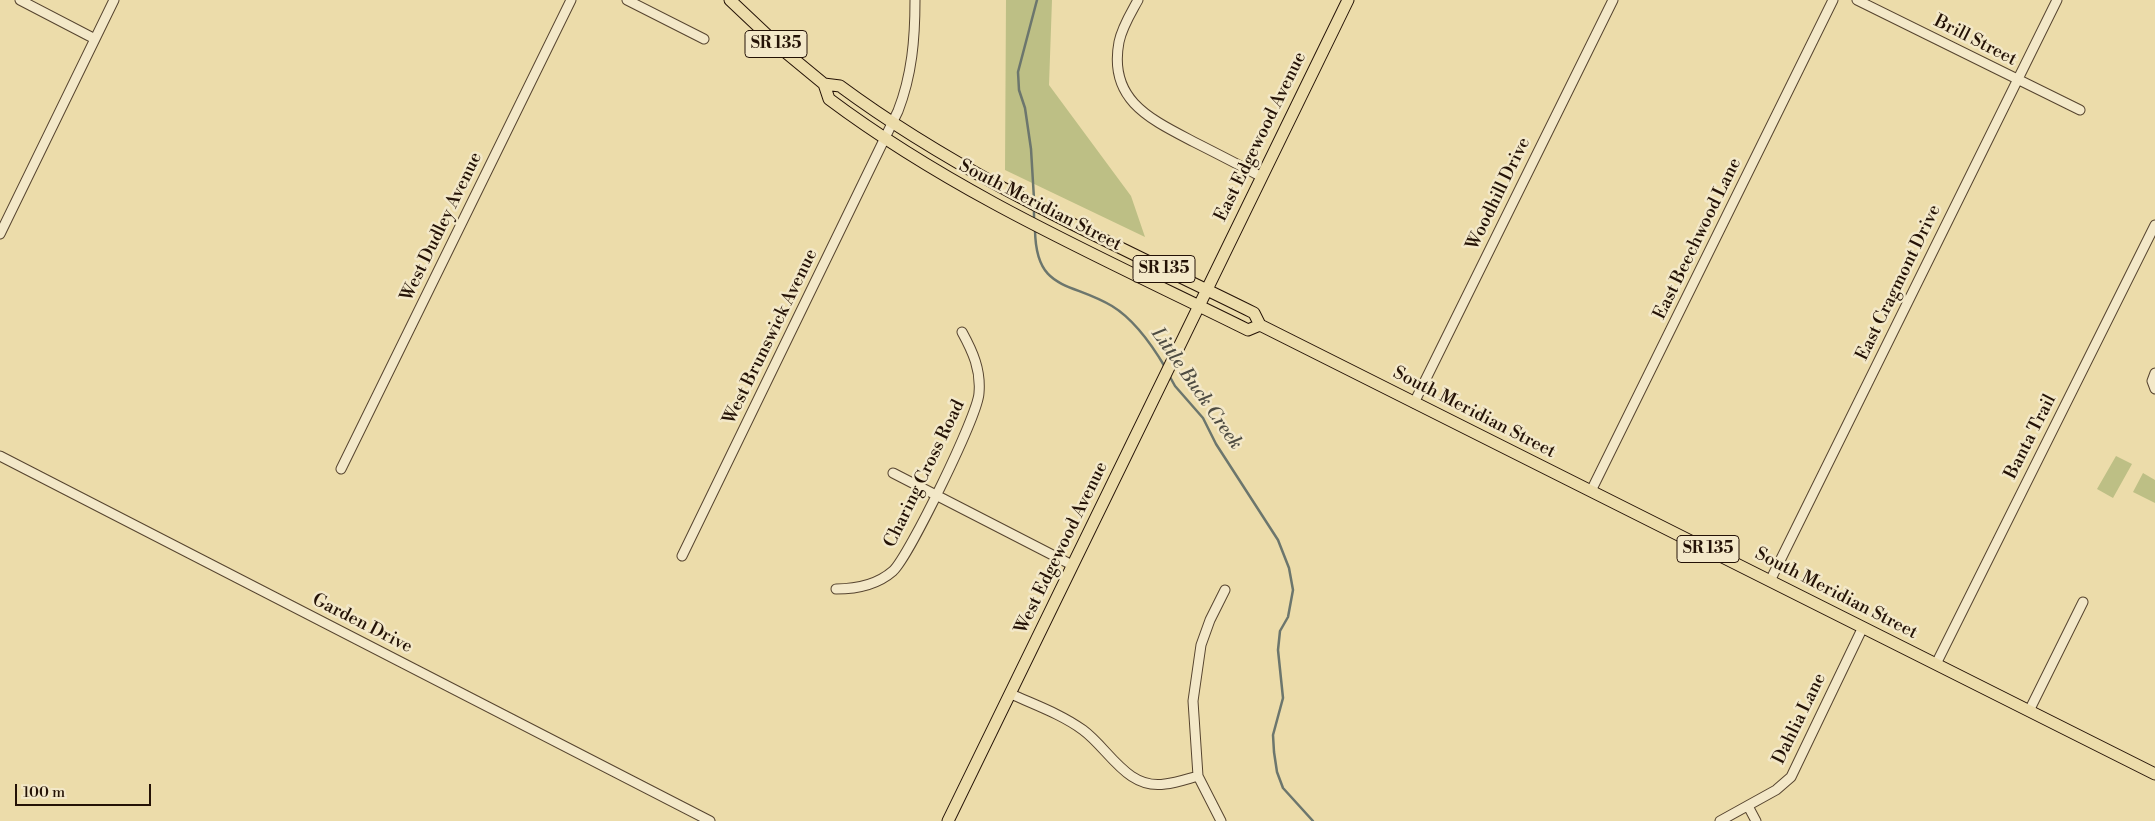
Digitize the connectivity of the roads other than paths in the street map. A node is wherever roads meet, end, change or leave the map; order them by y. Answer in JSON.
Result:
{"nodes":[{"id":1,"x":20,"y":0,"type":"edge"},
{"id":2,"x":114,"y":0,"type":"edge"},
{"id":3,"x":571,"y":0,"type":"edge"},
{"id":4,"x":627,"y":0,"type":"edge"},
{"id":5,"x":730,"y":0,"type":"edge"},
{"id":6,"x":915,"y":0,"type":"edge"},
{"id":7,"x":1138,"y":0,"type":"edge"},
{"id":8,"x":1348,"y":0,"type":"edge"},
{"id":9,"x":1613,"y":0,"type":"edge"},
{"id":10,"x":1833,"y":0,"type":"edge"},
{"id":11,"x":1857,"y":0,"type":"edge"},
{"id":12,"x":2057,"y":0,"type":"edge"},
{"id":13,"x":95,"y":39,"type":"junction"},
{"id":14,"x":704,"y":40,"type":"dead end"},
{"id":15,"x":2018,"y":80,"type":"junction"},
{"id":16,"x":824,"y":84,"type":"junction"},
{"id":17,"x":2080,"y":110,"type":"dead end"},
{"id":18,"x":888,"y":132,"type":"junction"},
{"id":19,"x":1262,"y":177,"type":"junction"},
{"id":20,"x":2155,"y":225,"type":"edge"},
{"id":21,"x":0,"y":234,"type":"edge"},
{"id":22,"x":1207,"y":290,"type":"junction"},
{"id":23,"x":1199,"y":305,"type":"junction"},
{"id":24,"x":1260,"y":326,"type":"junction"},
{"id":25,"x":962,"y":332,"type":"dead end"},
{"id":26,"x":2155,"y":373,"type":"edge"},
{"id":27,"x":2155,"y":389,"type":"edge"},
{"id":28,"x":1414,"y":403,"type":"junction"},
{"id":29,"x":0,"y":456,"type":"edge"},
{"id":30,"x":341,"y":468,"type":"dead end"},
{"id":31,"x":893,"y":473,"type":"dead end"},
{"id":32,"x":1592,"y":492,"type":"junction"},
{"id":33,"x":935,"y":495,"type":"junction"},
{"id":34,"x":682,"y":556,"type":"dead end"},
{"id":35,"x":1072,"y":566,"type":"junction"},
{"id":36,"x":1770,"y":581,"type":"junction"},
{"id":37,"x":836,"y":589,"type":"dead end"},
{"id":38,"x":1225,"y":590,"type":"dead end"},
{"id":39,"x":2083,"y":602,"type":"dead end"},
{"id":40,"x":1863,"y":627,"type":"junction"},
{"id":41,"x":1936,"y":664,"type":"junction"},
{"id":42,"x":1011,"y":694,"type":"junction"},
{"id":43,"x":2029,"y":711,"type":"junction"},
{"id":44,"x":2155,"y":774,"type":"edge"},
{"id":45,"x":1198,"y":776,"type":"junction"},
{"id":46,"x":1748,"y":806,"type":"junction"},
{"id":47,"x":710,"y":821,"type":"edge"},
{"id":48,"x":948,"y":821,"type":"edge"},
{"id":49,"x":1221,"y":821,"type":"edge"},
{"id":50,"x":1720,"y":821,"type":"edge"},
{"id":51,"x":1756,"y":821,"type":"edge"}],
"edges":[{"from":1,"to":13,"type":"street"},
{"from":2,"to":13,"type":"street"},
{"from":3,"to":30,"type":"street","name":"West Dudley Avenue"},
{"from":4,"to":14,"type":"street"},
{"from":5,"to":16,"type":"main road","name":"South Meridian Street","number":"SR 135"},
{"from":6,"to":18,"type":"street","name":"West Brunswick Avenue"},
{"from":7,"to":19,"type":"street"},
{"from":8,"to":19,"type":"main road","name":"East Edgewood Avenue"},
{"from":9,"to":28,"type":"street","name":"Woodhill Drive"},
{"from":10,"to":32,"type":"street","name":"East Beechwood Lane"},
{"from":11,"to":15,"type":"street","name":"Brill Street"},
{"from":12,"to":15,"type":"street","name":"East Cragmont Drive"},
{"from":13,"to":21,"type":"street"},
{"from":15,"to":17,"type":"street","name":"Brill Street"},
{"from":15,"to":36,"type":"street","name":"East Cragmont Drive"},
{"from":16,"to":18,"type":"main road","name":"South Meridian Street","number":"SR 135"},
{"from":16,"to":18,"type":"main road","name":"South Meridian Street","number":"SR 135"},
{"from":18,"to":22,"type":"main road","name":"South Meridian Street","number":"SR 135"},
{"from":18,"to":23,"type":"main road","name":"South Meridian Street","number":"SR 135"},
{"from":18,"to":34,"type":"street","name":"West Brunswick Avenue"},
{"from":19,"to":22,"type":"main road","name":"East Edgewood Avenue"},
{"from":20,"to":41,"type":"street","name":"Banta Trail"},
{"from":22,"to":23,"type":"main road","name":"West Edgewood Avenue"},
{"from":22,"to":24,"type":"main road","name":"South Meridian Street","number":"SR 135"},
{"from":23,"to":24,"type":"main road","name":"South Meridian Street","number":"SR 135"},
{"from":23,"to":35,"type":"main road","name":"West Edgewood Avenue"},
{"from":24,"to":28,"type":"main road","name":"South Meridian Street","number":"SR 135"},
{"from":25,"to":33,"type":"street","name":"Charing Cross Road"},
{"from":26,"to":27,"type":"street"},
{"from":28,"to":32,"type":"main road","name":"South Meridian Street","number":"SR 135"},
{"from":29,"to":47,"type":"street","name":"Garden Drive"},
{"from":31,"to":33,"type":"street"},
{"from":32,"to":36,"type":"main road","name":"South Meridian Street","number":"SR 135"},
{"from":33,"to":35,"type":"street"},
{"from":33,"to":37,"type":"street","name":"Charing Cross Road"},
{"from":35,"to":42,"type":"main road","name":"West Edgewood Avenue"},
{"from":36,"to":40,"type":"main road","name":"South Meridian Street","number":"SR 135"},
{"from":38,"to":45,"type":"street"},
{"from":39,"to":43,"type":"street"},
{"from":40,"to":41,"type":"main road","name":"South Meridian Street","number":"SR 135"},
{"from":40,"to":46,"type":"street","name":"Dahlia Lane"},
{"from":41,"to":43,"type":"main road","name":"South Meridian Street","number":"SR 135"},
{"from":42,"to":45,"type":"street"},
{"from":42,"to":48,"type":"main road","name":"West Edgewood Avenue"},
{"from":43,"to":44,"type":"main road","name":"South Meridian Street","number":"SR 135"},
{"from":45,"to":49,"type":"street"},
{"from":46,"to":50,"type":"street","name":"Dahlia Lane"},
{"from":46,"to":51,"type":"street"}]}
